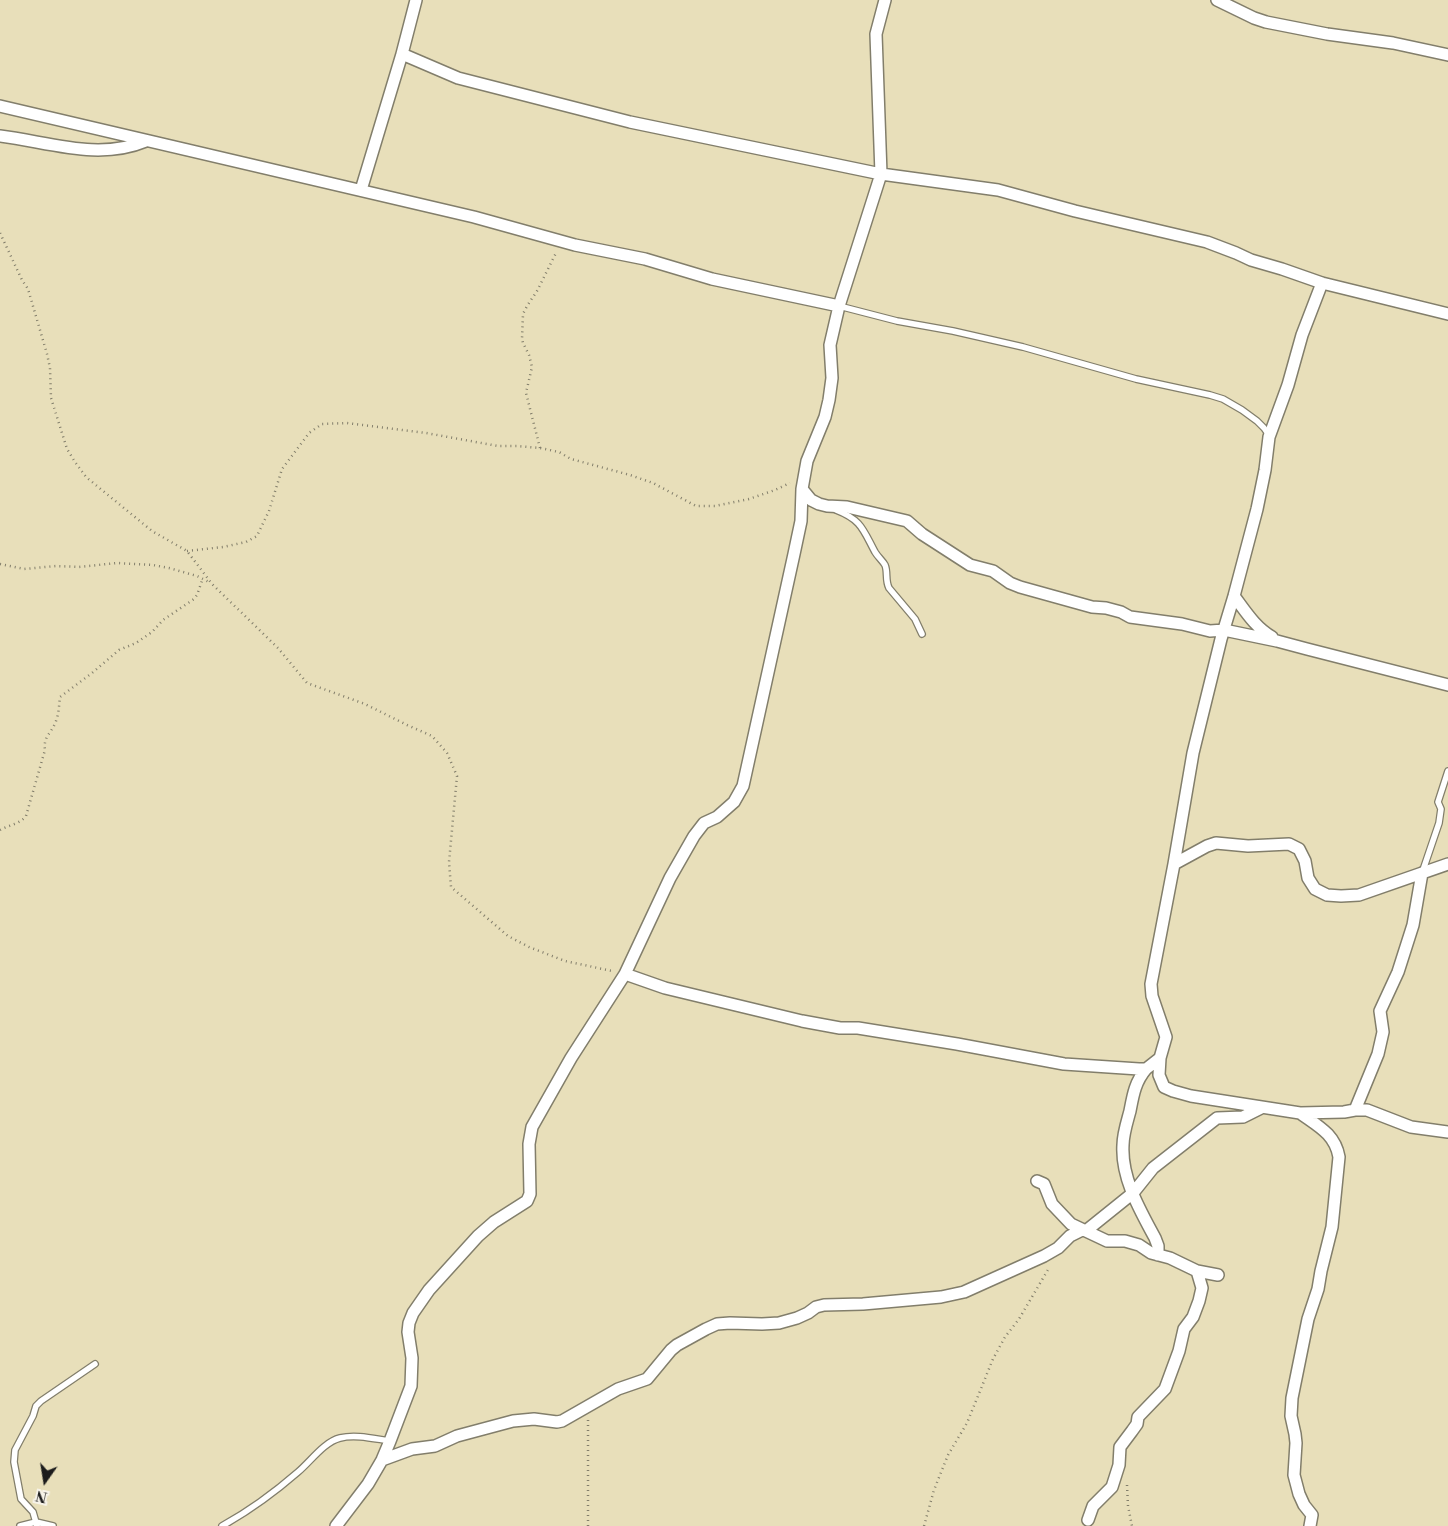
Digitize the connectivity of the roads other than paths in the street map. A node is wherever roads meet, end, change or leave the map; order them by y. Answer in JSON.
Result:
{"nodes":[{"id":1,"x":416,"y":0,"type":"edge"},
{"id":2,"x":885,"y":0,"type":"edge"},
{"id":3,"x":1217,"y":0,"type":"edge"},
{"id":4,"x":402,"y":54,"type":"junction"},
{"id":5,"x":1448,"y":55,"type":"edge"},
{"id":6,"x":0,"y":106,"type":"edge"},
{"id":7,"x":0,"y":136,"type":"edge"},
{"id":8,"x":146,"y":141,"type":"junction"},
{"id":9,"x":881,"y":174,"type":"junction"},
{"id":10,"x":361,"y":190,"type":"junction"},
{"id":11,"x":1322,"y":283,"type":"junction"},
{"id":12,"x":839,"y":306,"type":"junction"},
{"id":13,"x":1448,"y":314,"type":"edge"},
{"id":14,"x":1270,"y":437,"type":"junction"},
{"id":15,"x":802,"y":489,"type":"junction"},
{"id":16,"x":827,"y":506,"type":"junction"},
{"id":17,"x":1234,"y":596,"type":"junction"},
{"id":18,"x":1224,"y":630,"type":"junction"},
{"id":19,"x":922,"y":634,"type":"dead end"},
{"id":20,"x":1277,"y":641,"type":"junction"},
{"id":21,"x":1448,"y":685,"type":"edge"},
{"id":22,"x":1448,"y":771,"type":"edge"},
{"id":23,"x":1174,"y":864,"type":"junction"},
{"id":24,"x":1448,"y":864,"type":"edge"},
{"id":25,"x":1422,"y":873,"type":"junction"},
{"id":26,"x":625,"y":974,"type":"junction"},
{"id":27,"x":1160,"y":1058,"type":"junction"},
{"id":28,"x":1146,"y":1068,"type":"junction"},
{"id":29,"x":1261,"y":1108,"type":"junction"},
{"id":30,"x":1355,"y":1110,"type":"junction"},
{"id":31,"x":1300,"y":1113,"type":"junction"},
{"id":32,"x":1448,"y":1132,"type":"edge"},
{"id":33,"x":1037,"y":1181,"type":"dead end"},
{"id":34,"x":1133,"y":1193,"type":"junction"},
{"id":35,"x":1082,"y":1230,"type":"junction"},
{"id":36,"x":1158,"y":1255,"type":"junction"},
{"id":37,"x":1197,"y":1271,"type":"junction"},
{"id":38,"x":1218,"y":1275,"type":"dead end"},
{"id":39,"x":95,"y":1364,"type":"dead end"},
{"id":40,"x":390,"y":1441,"type":"junction"},
{"id":41,"x":382,"y":1460,"type":"junction"},
{"id":42,"x":1088,"y":1520,"type":"dead end"},
{"id":43,"x":36,"y":1524,"type":"edge"},
{"id":44,"x":20,"y":1526,"type":"edge"},
{"id":45,"x":53,"y":1526,"type":"edge"},
{"id":46,"x":222,"y":1526,"type":"edge"},
{"id":47,"x":336,"y":1526,"type":"edge"},
{"id":48,"x":1310,"y":1526,"type":"edge"}],
"edges":[{"from":1,"to":4,"type":"street"},
{"from":2,"to":9,"type":"street"},
{"from":3,"to":5,"type":"street"},
{"from":4,"to":9,"type":"street"},
{"from":4,"to":10,"type":"street"},
{"from":6,"to":8,"type":"street"},
{"from":7,"to":8,"type":"street"},
{"from":8,"to":10,"type":"street"},
{"from":9,"to":11,"type":"street"},
{"from":9,"to":12,"type":"street"},
{"from":10,"to":12,"type":"street"},
{"from":11,"to":13,"type":"street"},
{"from":11,"to":14,"type":"street"},
{"from":12,"to":14,"type":"lane"},
{"from":12,"to":15,"type":"street"},
{"from":14,"to":17,"type":"street"},
{"from":15,"to":16,"type":"street"},
{"from":15,"to":26,"type":"street"},
{"from":16,"to":18,"type":"street"},
{"from":16,"to":19,"type":"lane"},
{"from":17,"to":18,"type":"street"},
{"from":17,"to":20,"type":"street"},
{"from":18,"to":20,"type":"street"},
{"from":18,"to":23,"type":"street"},
{"from":20,"to":21,"type":"street"},
{"from":22,"to":25,"type":"lane"},
{"from":23,"to":25,"type":"street"},
{"from":23,"to":27,"type":"street"},
{"from":24,"to":25,"type":"street"},
{"from":25,"to":30,"type":"street"},
{"from":26,"to":28,"type":"street"},
{"from":26,"to":40,"type":"street"},
{"from":27,"to":28,"type":"street"},
{"from":27,"to":29,"type":"street"},
{"from":28,"to":34,"type":"street"},
{"from":29,"to":31,"type":"street"},
{"from":29,"to":34,"type":"street"},
{"from":30,"to":31,"type":"street"},
{"from":30,"to":32,"type":"street"},
{"from":31,"to":48,"type":"street"},
{"from":33,"to":35,"type":"street"},
{"from":34,"to":35,"type":"street"},
{"from":34,"to":36,"type":"street"},
{"from":35,"to":36,"type":"street"},
{"from":35,"to":41,"type":"street"},
{"from":36,"to":37,"type":"street"},
{"from":37,"to":38,"type":"street"},
{"from":37,"to":42,"type":"street"},
{"from":39,"to":43,"type":"lane"},
{"from":40,"to":41,"type":"street"},
{"from":40,"to":46,"type":"lane"},
{"from":41,"to":47,"type":"street"},
{"from":43,"to":44,"type":"lane"},
{"from":43,"to":45,"type":"lane"}]}
